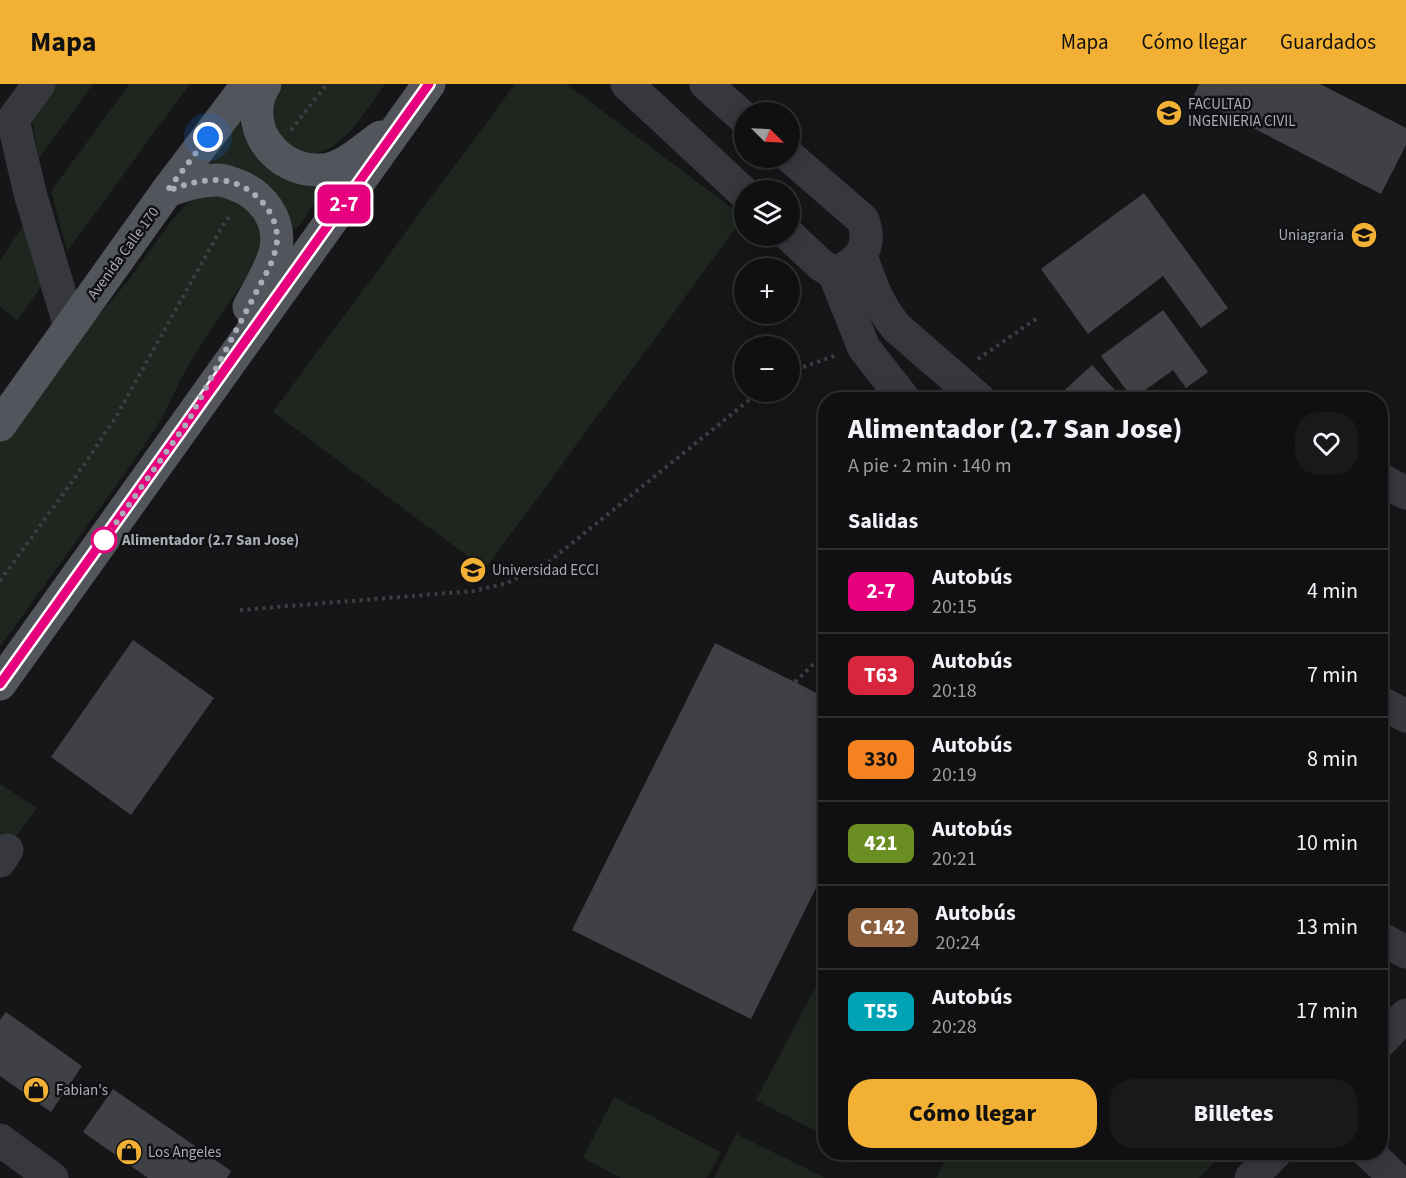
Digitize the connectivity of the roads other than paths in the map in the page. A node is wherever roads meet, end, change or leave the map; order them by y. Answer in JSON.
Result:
{"nodes":[{"id":1,"x":39,"y":84,"type":"edge"},
{"id":2,"x":248,"y":84,"type":"edge"},
{"id":3,"x":265,"y":84,"type":"edge"},
{"id":4,"x":429,"y":84,"type":"edge"},
{"id":5,"x":627,"y":84,"type":"edge"},
{"id":6,"x":706,"y":84,"type":"edge"},
{"id":7,"x":734,"y":109,"type":"edge"},
{"id":8,"x":403,"y":122,"type":"junction"},
{"id":9,"x":800,"y":166,"type":"edge"},
{"id":10,"x":734,"y":184,"type":"edge"},
{"id":11,"x":167,"y":191,"type":"junction"},
{"id":12,"x":800,"y":246,"type":"edge"},
{"id":13,"x":861,"y":255,"type":"junction"},
{"id":14,"x":834,"y":273,"type":"junction"},
{"id":15,"x":70,"y":327,"type":"junction"},
{"id":16,"x":899,"y":392,"type":"edge"},
{"id":17,"x":971,"y":392,"type":"edge"},
{"id":18,"x":189,"y":420,"type":"junction"},
{"id":19,"x":0,"y":425,"type":"edge"},
{"id":20,"x":1388,"y":483,"type":"edge"},
{"id":21,"x":1406,"y":493,"type":"edge"},
{"id":22,"x":0,"y":684,"type":"edge"},
{"id":23,"x":1388,"y":706,"type":"edge"},
{"id":24,"x":1406,"y":716,"type":"edge"},
{"id":25,"x":1388,"y":942,"type":"edge"},
{"id":26,"x":1406,"y":952,"type":"edge"},
{"id":27,"x":1406,"y":1015,"type":"edge"},
{"id":28,"x":1388,"y":1034,"type":"edge"},
{"id":29,"x":0,"y":1140,"type":"edge"},
{"id":30,"x":1268,"y":1160,"type":"edge"},
{"id":31,"x":1376,"y":1160,"type":"edge"},
{"id":32,"x":52,"y":1178,"type":"edge"},
{"id":33,"x":1251,"y":1178,"type":"edge"},
{"id":34,"x":1395,"y":1178,"type":"edge"}],
"edges":[{"from":1,"to":15,"type":"street"},
{"from":2,"to":11,"type":"main road","name":"Avenida Calle 170"},
{"from":3,"to":8,"type":"main road"},
{"from":4,"to":8,"type":"main road"},
{"from":5,"to":10,"type":"street"},
{"from":6,"to":7,"type":"street"},
{"from":8,"to":18,"type":"main road"},
{"from":9,"to":13,"type":"street"},
{"from":11,"to":15,"type":"main road","name":"Avenida Calle 170"},
{"from":11,"to":18,"type":"main road"},
{"from":12,"to":14,"type":"street"},
{"from":13,"to":14,"type":"street"},
{"from":13,"to":17,"type":"street"},
{"from":14,"to":16,"type":"street"},
{"from":15,"to":19,"type":"main road","name":"Avenida Calle 170"},
{"from":18,"to":22,"type":"main road"},
{"from":20,"to":21,"type":"street"},
{"from":23,"to":24,"type":"street"},
{"from":25,"to":26,"type":"street"},
{"from":27,"to":28,"type":"street"},
{"from":29,"to":32,"type":"street"},
{"from":30,"to":33,"type":"street"},
{"from":31,"to":34,"type":"street"}]}
